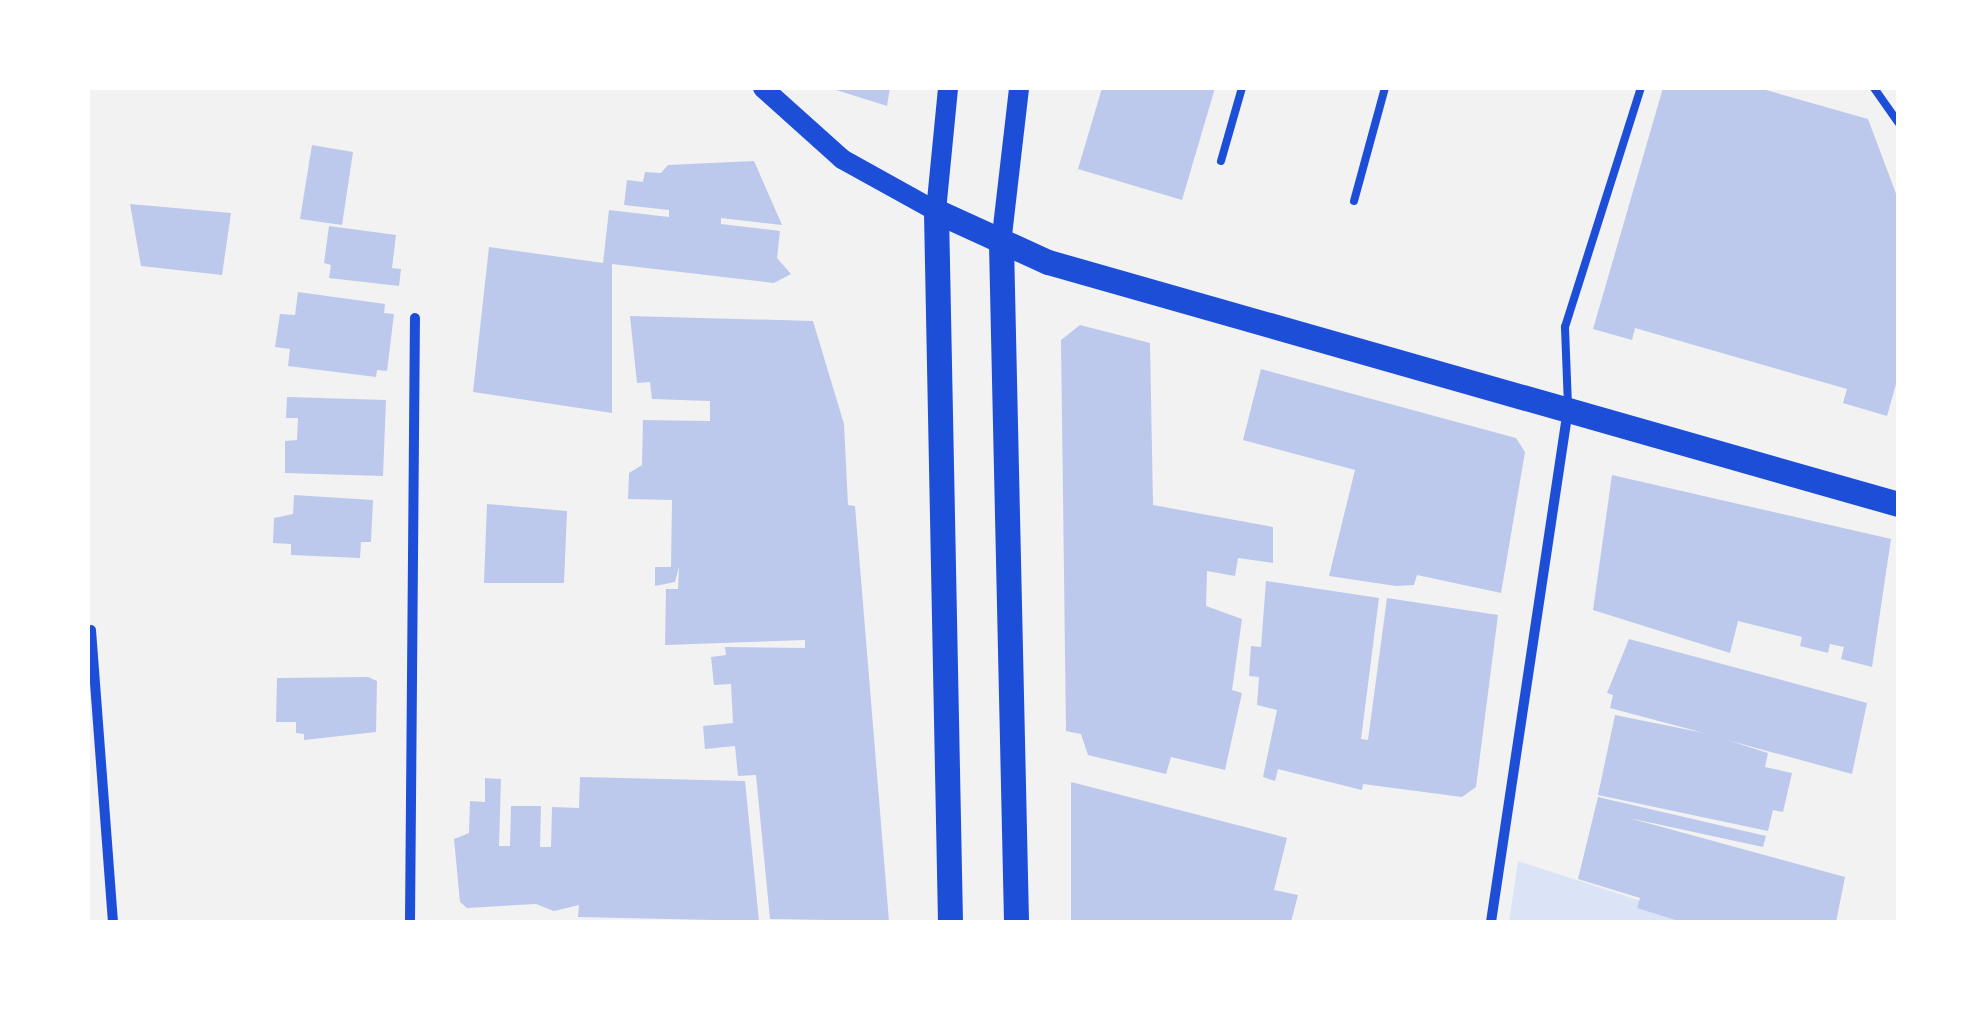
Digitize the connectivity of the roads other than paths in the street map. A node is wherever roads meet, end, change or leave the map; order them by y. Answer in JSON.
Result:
{"nodes":[{"id":1,"x":764,"y":88,"type":"edge"},
{"id":2,"x":948,"y":88,"type":"edge"},
{"id":3,"x":1020,"y":88,"type":"edge"},
{"id":4,"x":1242,"y":88,"type":"edge"},
{"id":5,"x":1385,"y":88,"type":"edge"},
{"id":6,"x":1640,"y":88,"type":"edge"},
{"id":7,"x":1874,"y":88,"type":"edge"},
{"id":8,"x":1898,"y":122,"type":"edge"},
{"id":9,"x":1221,"y":161,"type":"dead end"},
{"id":10,"x":1354,"y":201,"type":"dead end"},
{"id":11,"x":936,"y":212,"type":"junction"},
{"id":12,"x":1001,"y":244,"type":"junction"},
{"id":13,"x":415,"y":318,"type":"dead end"},
{"id":14,"x":1568,"y":406,"type":"junction"},
{"id":15,"x":1898,"y":504,"type":"edge"},
{"id":16,"x":91,"y":630,"type":"dead end"},
{"id":17,"x":113,"y":922,"type":"edge"},
{"id":18,"x":410,"y":922,"type":"edge"},
{"id":19,"x":950,"y":922,"type":"edge"},
{"id":20,"x":1016,"y":922,"type":"edge"},
{"id":21,"x":1492,"y":922,"type":"edge"}],
"edges":[{"from":1,"to":11,"type":"main road"},
{"from":2,"to":11,"type":"main road"},
{"from":3,"to":12,"type":"main road"},
{"from":4,"to":9,"type":"lane"},
{"from":5,"to":10,"type":"lane"},
{"from":6,"to":14,"type":"lane"},
{"from":7,"to":8,"type":"lane"},
{"from":11,"to":12,"type":"main road"},
{"from":11,"to":19,"type":"main road"},
{"from":12,"to":14,"type":"main road"},
{"from":12,"to":20,"type":"main road"},
{"from":13,"to":18,"type":"street"},
{"from":14,"to":15,"type":"main road"},
{"from":14,"to":21,"type":"street"},
{"from":16,"to":17,"type":"street"}]}
